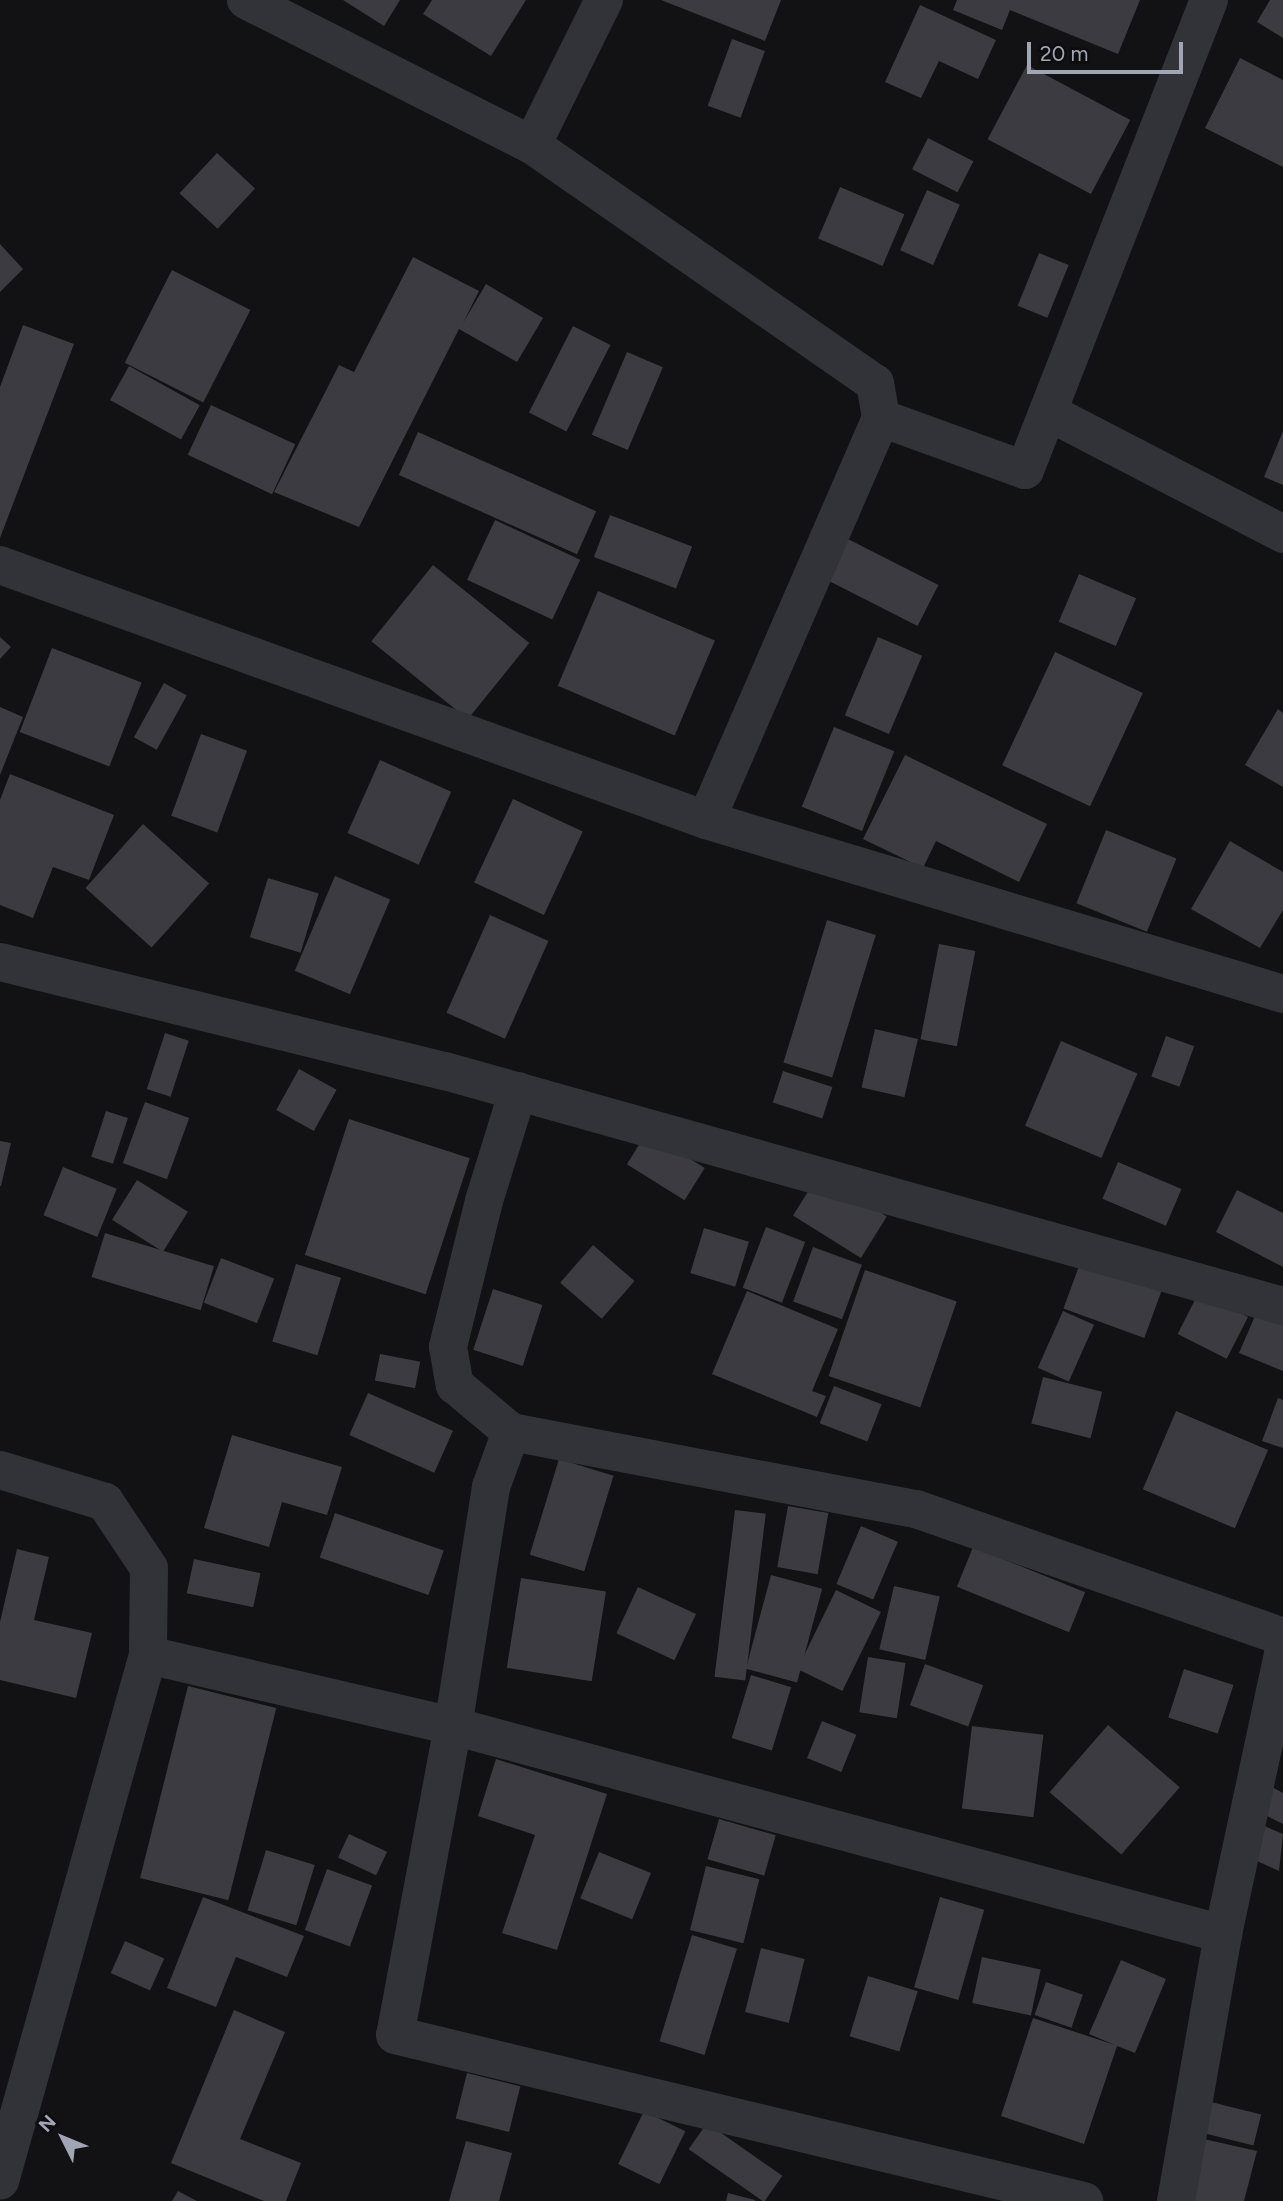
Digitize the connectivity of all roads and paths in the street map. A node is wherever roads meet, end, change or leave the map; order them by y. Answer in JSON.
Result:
{"nodes":[{"id":1,"x":246,"y":0,"type":"edge"},
{"id":2,"x":604,"y":0,"type":"edge"},
{"id":3,"x":1209,"y":0,"type":"edge"},
{"id":4,"x":532,"y":145,"type":"junction"},
{"id":5,"x":1048,"y":412,"type":"junction"},
{"id":6,"x":881,"y":418,"type":"junction"},
{"id":7,"x":1283,"y":534,"type":"edge"},
{"id":8,"x":0,"y":565,"type":"edge"},
{"id":9,"x":706,"y":820,"type":"junction"},
{"id":10,"x":0,"y":962,"type":"edge"},
{"id":11,"x":1283,"y":994,"type":"edge"},
{"id":12,"x":518,"y":1091,"type":"junction"},
{"id":13,"x":1283,"y":1306,"type":"edge"},
{"id":14,"x":511,"y":1432,"type":"junction"},
{"id":15,"x":0,"y":1470,"type":"edge"},
{"id":16,"x":1283,"y":1637,"type":"edge"},
{"id":17,"x":1283,"y":1654,"type":"edge"},
{"id":18,"x":148,"y":1655,"type":"junction"},
{"id":19,"x":453,"y":1726,"type":"junction"},
{"id":20,"x":1223,"y":1934,"type":"junction"},
{"id":21,"x":0,"y":2181,"type":"edge"},
{"id":22,"x":1084,"y":2201,"type":"edge"},
{"id":23,"x":1176,"y":2201,"type":"edge"}],
"edges":[{"from":1,"to":4,"type":"street"},
{"from":2,"to":4,"type":"street"},
{"from":3,"to":5,"type":"street"},
{"from":4,"to":6,"type":"street"},
{"from":5,"to":6,"type":"street"},
{"from":5,"to":7,"type":"street"},
{"from":6,"to":9,"type":"street"},
{"from":8,"to":9,"type":"street"},
{"from":9,"to":11,"type":"street"},
{"from":10,"to":12,"type":"street"},
{"from":12,"to":13,"type":"street"},
{"from":12,"to":14,"type":"street"},
{"from":14,"to":16,"type":"street"},
{"from":14,"to":19,"type":"street"},
{"from":15,"to":18,"type":"street"},
{"from":17,"to":20,"type":"street"},
{"from":18,"to":19,"type":"street"},
{"from":18,"to":21,"type":"street"},
{"from":19,"to":20,"type":"street"},
{"from":19,"to":22,"type":"street"},
{"from":20,"to":23,"type":"street"}]}
